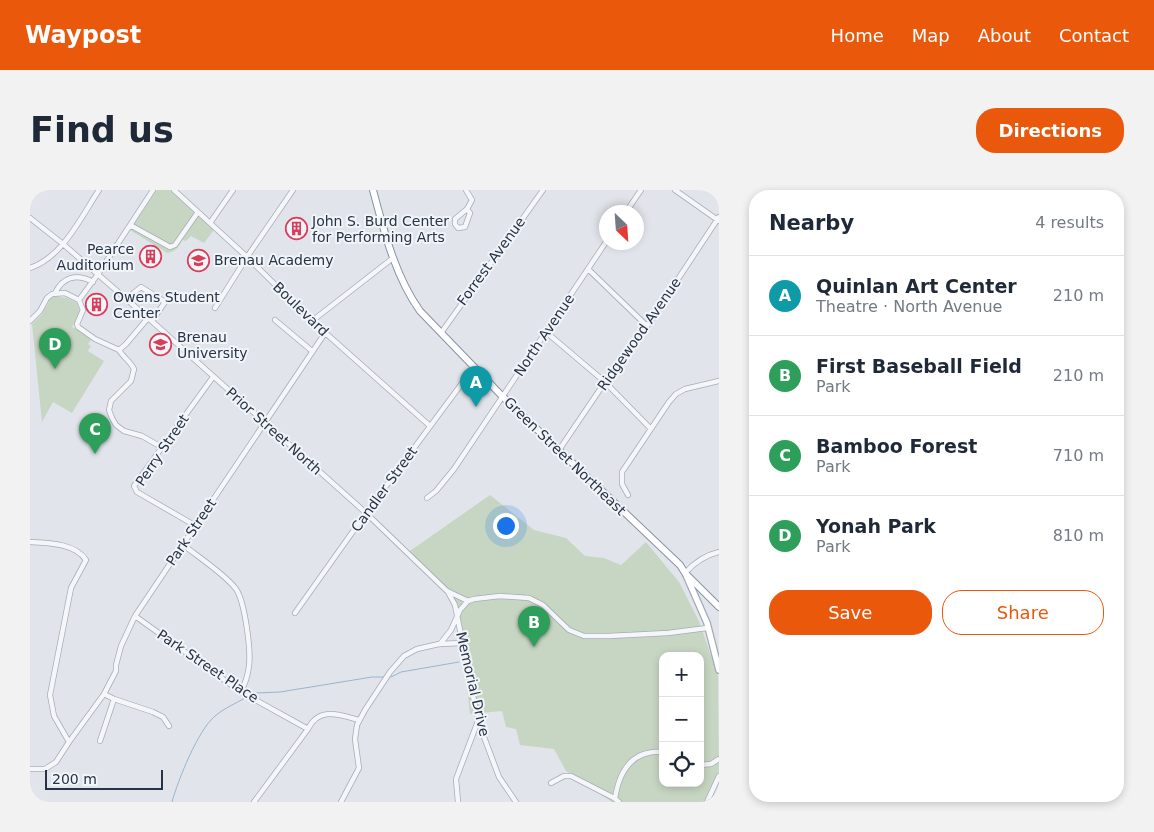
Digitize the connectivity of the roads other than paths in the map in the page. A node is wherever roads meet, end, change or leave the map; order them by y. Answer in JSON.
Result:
{"nodes":[{"id":1,"x":99,"y":190,"type":"edge"},
{"id":2,"x":153,"y":190,"type":"edge"},
{"id":3,"x":174,"y":190,"type":"edge"},
{"id":4,"x":233,"y":190,"type":"edge"},
{"id":5,"x":293,"y":190,"type":"edge"},
{"id":6,"x":373,"y":190,"type":"edge"},
{"id":7,"x":466,"y":190,"type":"edge"},
{"id":8,"x":543,"y":190,"type":"edge"},
{"id":9,"x":642,"y":190,"type":"edge"},
{"id":10,"x":675,"y":190,"type":"edge"},
{"id":11,"x":631,"y":205,"type":"edge"},
{"id":12,"x":467,"y":209,"type":"dead end"},
{"id":13,"x":198,"y":212,"type":"junction"},
{"id":14,"x":30,"y":218,"type":"edge"},
{"id":15,"x":718,"y":219,"type":"edge"},
{"id":16,"x":210,"y":222,"type":"junction"},
{"id":17,"x":130,"y":225,"type":"junction"},
{"id":18,"x":63,"y":244,"type":"junction"},
{"id":19,"x":601,"y":250,"type":"edge"},
{"id":20,"x":247,"y":257,"type":"junction"},
{"id":21,"x":393,"y":258,"type":"junction"},
{"id":22,"x":30,"y":268,"type":"edge"},
{"id":23,"x":588,"y":269,"type":"junction"},
{"id":24,"x":98,"y":274,"type":"junction"},
{"id":25,"x":92,"y":282,"type":"junction"},
{"id":26,"x":55,"y":293,"type":"junction"},
{"id":27,"x":126,"y":299,"type":"junction"},
{"id":28,"x":79,"y":300,"type":"junction"},
{"id":29,"x":214,"y":308,"type":"dead end"},
{"id":30,"x":150,"y":319,"type":"junction"},
{"id":31,"x":275,"y":320,"type":"dead end"},
{"id":32,"x":30,"y":321,"type":"edge"},
{"id":33,"x":312,"y":321,"type":"junction"},
{"id":34,"x":647,"y":326,"type":"junction"},
{"id":35,"x":546,"y":332,"type":"junction"},
{"id":36,"x":325,"y":333,"type":"junction"},
{"id":37,"x":440,"y":333,"type":"junction"},
{"id":38,"x":119,"y":350,"type":"junction"},
{"id":39,"x":312,"y":351,"type":"junction"},
{"id":40,"x":474,"y":367,"type":"junction"},
{"id":41,"x":213,"y":377,"type":"junction"},
{"id":42,"x":719,"y":381,"type":"edge"},
{"id":43,"x":605,"y":382,"type":"junction"},
{"id":44,"x":502,"y":396,"type":"junction"},
{"id":45,"x":264,"y":422,"type":"junction"},
{"id":46,"x":430,"y":426,"type":"junction"},
{"id":47,"x":650,"y":428,"type":"junction"},
{"id":48,"x":163,"y":448,"type":"junction"},
{"id":49,"x":559,"y":450,"type":"junction"},
{"id":50,"x":628,"y":495,"type":"dead end"},
{"id":51,"x":427,"y":498,"type":"dead end"},
{"id":52,"x":366,"y":513,"type":"junction"},
{"id":53,"x":196,"y":526,"type":"junction"},
{"id":54,"x":30,"y":542,"type":"edge"},
{"id":55,"x":182,"y":544,"type":"junction"},
{"id":56,"x":719,"y":552,"type":"edge"},
{"id":57,"x":685,"y":573,"type":"junction"},
{"id":58,"x":447,"y":591,"type":"junction"},
{"id":59,"x":468,"y":601,"type":"junction"},
{"id":60,"x":719,"y":607,"type":"edge"},
{"id":61,"x":295,"y":613,"type":"dead end"},
{"id":62,"x":135,"y":616,"type":"junction"},
{"id":63,"x":457,"y":616,"type":"junction"},
{"id":64,"x":707,"y":628,"type":"junction"},
{"id":65,"x":463,"y":643,"type":"junction"},
{"id":66,"x":439,"y":644,"type":"junction"},
{"id":67,"x":719,"y":670,"type":"edge"},
{"id":68,"x":241,"y":692,"type":"junction"},
{"id":69,"x":104,"y":694,"type":"junction"},
{"id":70,"x":114,"y":699,"type":"junction"},
{"id":71,"x":359,"y":720,"type":"junction"},
{"id":72,"x":478,"y":721,"type":"junction"},
{"id":73,"x":169,"y":726,"type":"dead end"},
{"id":74,"x":308,"y":729,"type":"junction"},
{"id":75,"x":100,"y":741,"type":"dead end"},
{"id":76,"x":69,"y":742,"type":"junction"},
{"id":77,"x":659,"y":752,"type":"edge"},
{"id":78,"x":719,"y":759,"type":"edge"},
{"id":79,"x":704,"y":765,"type":"edge"},
{"id":80,"x":30,"y":769,"type":"edge"},
{"id":81,"x":719,"y":776,"type":"edge"},
{"id":82,"x":550,"y":783,"type":"dead end"},
{"id":83,"x":617,"y":800,"type":"edge"},
{"id":84,"x":254,"y":802,"type":"edge"},
{"id":85,"x":341,"y":802,"type":"edge"},
{"id":86,"x":458,"y":802,"type":"edge"},
{"id":87,"x":516,"y":802,"type":"edge"},
{"id":88,"x":707,"y":802,"type":"edge"}],
"edges":[{"from":1,"to":18,"type":"street"},
{"from":2,"to":17,"type":"street"},
{"from":3,"to":13,"type":"street","name":"Boulevard"},
{"from":4,"to":16,"type":"street"},
{"from":5,"to":20,"type":"street"},
{"from":6,"to":21,"type":"highway","name":"Green Street Northeast"},
{"from":7,"to":12,"type":"street"},
{"from":8,"to":37,"type":"street","name":"Forrest Avenue"},
{"from":9,"to":11,"type":"street"},
{"from":10,"to":15,"type":"street"},
{"from":13,"to":16,"type":"street","name":"Boulevard"},
{"from":13,"to":17,"type":"street"},
{"from":14,"to":18,"type":"street","name":"Prior Street North"},
{"from":15,"to":34,"type":"street","name":"Ridgewood Avenue"},
{"from":16,"to":20,"type":"street","name":"Boulevard"},
{"from":17,"to":24,"type":"street"},
{"from":18,"to":22,"type":"street"},
{"from":18,"to":24,"type":"street","name":"Prior Street North"},
{"from":19,"to":23,"type":"street","name":"North Avenue"},
{"from":20,"to":29,"type":"street"},
{"from":20,"to":33,"type":"street","name":"Boulevard"},
{"from":21,"to":33,"type":"street"},
{"from":21,"to":37,"type":"highway","name":"Green Street Northeast"},
{"from":23,"to":34,"type":"street"},
{"from":23,"to":35,"type":"street","name":"North Avenue"},
{"from":24,"to":25,"type":"street"},
{"from":24,"to":27,"type":"street","name":"Prior Street North"},
{"from":25,"to":26,"type":"street"},
{"from":25,"to":28,"type":"street"},
{"from":26,"to":28,"type":"street"},
{"from":26,"to":32,"type":"street"},
{"from":27,"to":30,"type":"street","name":"Prior Street North"},
{"from":27,"to":30,"type":"street"},
{"from":28,"to":38,"type":"street"},
{"from":30,"to":38,"type":"street"},
{"from":30,"to":41,"type":"street","name":"Prior Street North"},
{"from":31,"to":39,"type":"street"},
{"from":33,"to":36,"type":"street","name":"Boulevard"},
{"from":34,"to":43,"type":"street","name":"Ridgewood Avenue"},
{"from":35,"to":43,"type":"street"},
{"from":35,"to":44,"type":"street","name":"North Avenue"},
{"from":36,"to":39,"type":"street","name":"Park Street"},
{"from":36,"to":46,"type":"street","name":"Boulevard"},
{"from":37,"to":40,"type":"highway","name":"Green Street Northeast"},
{"from":38,"to":48,"type":"street"},
{"from":39,"to":45,"type":"street","name":"Park Street"},
{"from":40,"to":44,"type":"highway","name":"Green Street Northeast"},
{"from":40,"to":46,"type":"street","name":"Candler Street"},
{"from":41,"to":45,"type":"street","name":"Prior Street North"},
{"from":41,"to":48,"type":"street","name":"Perry Street"},
{"from":42,"to":47,"type":"street"},
{"from":43,"to":47,"type":"street"},
{"from":43,"to":49,"type":"street","name":"Ridgewood Avenue"},
{"from":44,"to":49,"type":"highway","name":"Green Street Northeast"},
{"from":44,"to":51,"type":"street","name":"North Avenue"},
{"from":45,"to":52,"type":"street","name":"Prior Street North"},
{"from":45,"to":53,"type":"street","name":"Park Street"},
{"from":46,"to":52,"type":"street","name":"Candler Street"},
{"from":47,"to":50,"type":"street"},
{"from":48,"to":53,"type":"street","name":"Perry Street"},
{"from":49,"to":57,"type":"highway","name":"Green Street Northeast"},
{"from":52,"to":58,"type":"street","name":"Prior Street North"},
{"from":52,"to":61,"type":"street","name":"Candler Street"},
{"from":53,"to":55,"type":"street","name":"Park Street"},
{"from":54,"to":76,"type":"street"},
{"from":55,"to":62,"type":"street","name":"Park Street"},
{"from":55,"to":68,"type":"street"},
{"from":56,"to":57,"type":"street"},
{"from":57,"to":60,"type":"highway","name":"Green Street Northeast"},
{"from":57,"to":64,"type":"main road"},
{"from":58,"to":59,"type":"street"},
{"from":58,"to":63,"type":"street","name":"Memorial Drive"},
{"from":59,"to":63,"type":"street"},
{"from":59,"to":64,"type":"street"},
{"from":62,"to":68,"type":"street","name":"Park Street Place"},
{"from":62,"to":69,"type":"street","name":"Park Street"},
{"from":63,"to":65,"type":"street","name":"Memorial Drive"},
{"from":63,"to":66,"type":"street"},
{"from":64,"to":67,"type":"main road"},
{"from":65,"to":66,"type":"street"},
{"from":65,"to":72,"type":"street","name":"Memorial Drive"},
{"from":66,"to":71,"type":"street"},
{"from":68,"to":74,"type":"street","name":"Park Street Place"},
{"from":69,"to":70,"type":"street"},
{"from":69,"to":76,"type":"street","name":"Park Street"},
{"from":70,"to":73,"type":"street"},
{"from":70,"to":75,"type":"street"},
{"from":71,"to":74,"type":"street"},
{"from":71,"to":85,"type":"street"},
{"from":72,"to":86,"type":"street"},
{"from":72,"to":87,"type":"street","name":"Memorial Drive"},
{"from":74,"to":84,"type":"street"},
{"from":76,"to":80,"type":"street","name":"Park Street"},
{"from":77,"to":83,"type":"street"},
{"from":78,"to":79,"type":"street"},
{"from":81,"to":88,"type":"street"},
{"from":82,"to":83,"type":"street"}]}
